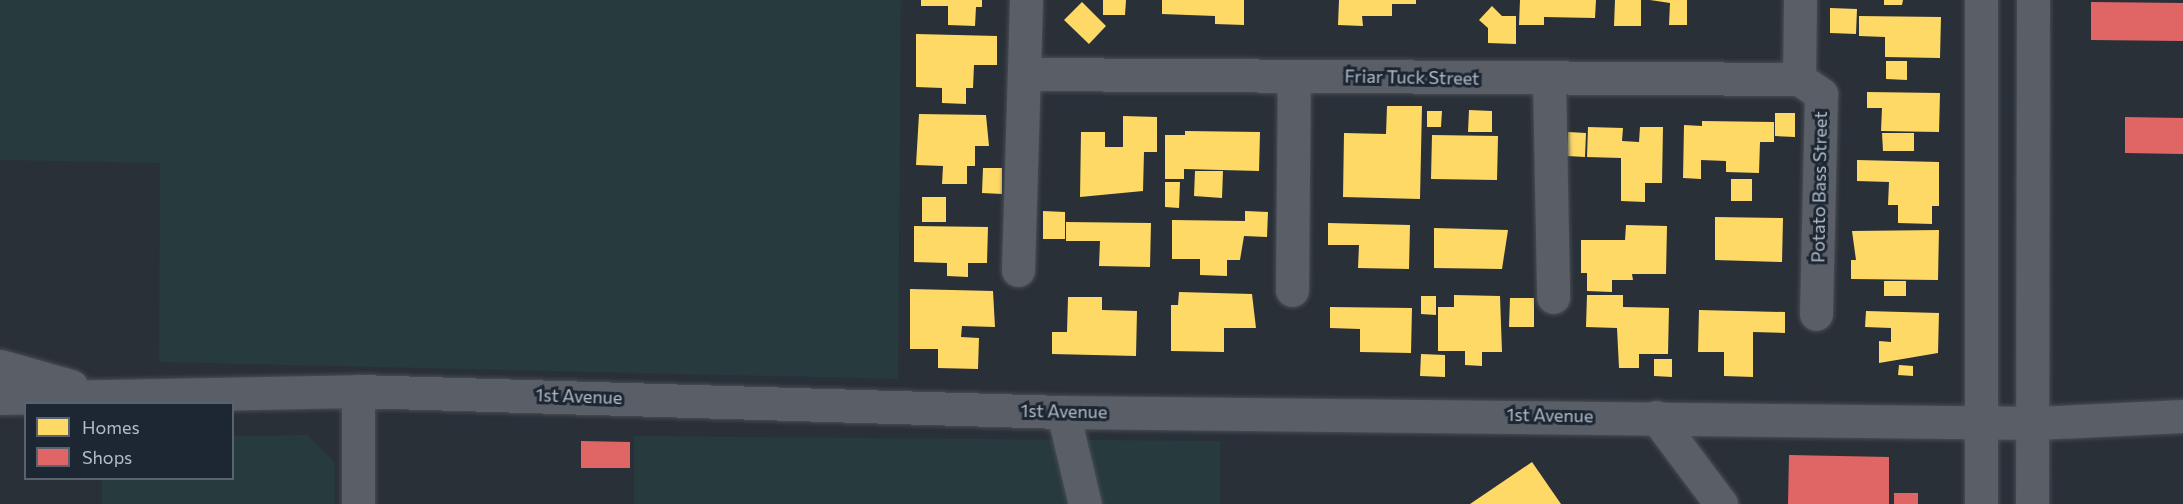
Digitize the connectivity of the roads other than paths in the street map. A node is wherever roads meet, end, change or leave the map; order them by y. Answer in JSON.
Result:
{"nodes":[{"id":1,"x":1026,"y":0,"type":"edge"},
{"id":2,"x":1800,"y":0,"type":"edge"},
{"id":3,"x":1981,"y":0,"type":"edge"},
{"id":4,"x":2033,"y":0,"type":"edge"},
{"id":5,"x":1024,"y":74,"type":"junction"},
{"id":6,"x":1294,"y":76,"type":"junction"},
{"id":7,"x":1549,"y":79,"type":"junction"},
{"id":8,"x":1799,"y":79,"type":"junction"},
{"id":9,"x":1018,"y":270,"type":"dead end"},
{"id":10,"x":1292,"y":290,"type":"dead end"},
{"id":11,"x":1553,"y":297,"type":"dead end"},
{"id":12,"x":1816,"y":314,"type":"dead end"},
{"id":13,"x":0,"y":366,"type":"edge"},
{"id":14,"x":358,"y":391,"type":"junction"},
{"id":15,"x":93,"y":392,"type":"junction"},
{"id":16,"x":0,"y":398,"type":"edge"},
{"id":17,"x":1063,"y":412,"type":"junction"},
{"id":18,"x":2183,"y":416,"type":"edge"},
{"id":19,"x":1656,"y":417,"type":"junction"},
{"id":20,"x":1982,"y":422,"type":"junction"},
{"id":21,"x":2036,"y":423,"type":"junction"},
{"id":22,"x":358,"y":504,"type":"edge"},
{"id":23,"x":1085,"y":504,"type":"edge"},
{"id":24,"x":1720,"y":504,"type":"edge"},
{"id":25,"x":1981,"y":504,"type":"edge"},
{"id":26,"x":2032,"y":504,"type":"edge"}],
"edges":[{"from":1,"to":5,"type":"street"},
{"from":2,"to":8,"type":"street"},
{"from":3,"to":20,"type":"street"},
{"from":4,"to":21,"type":"street"},
{"from":5,"to":6,"type":"street","name":"Friar Tuck Street"},
{"from":5,"to":9,"type":"street"},
{"from":6,"to":7,"type":"street","name":"Friar Tuck Street"},
{"from":6,"to":10,"type":"street"},
{"from":7,"to":8,"type":"street","name":"Friar Tuck Street"},
{"from":7,"to":11,"type":"street"},
{"from":8,"to":12,"type":"street","name":"Potato Bass Street"},
{"from":13,"to":15,"type":"street","name":"1st Avenue"},
{"from":14,"to":15,"type":"street","name":"1st Avenue"},
{"from":14,"to":17,"type":"street","name":"1st Avenue"},
{"from":14,"to":22,"type":"street"},
{"from":15,"to":16,"type":"street","name":"1st Avenue"},
{"from":17,"to":19,"type":"street","name":"1st Avenue"},
{"from":17,"to":23,"type":"street"},
{"from":18,"to":21,"type":"street","name":"1st Avenue"},
{"from":19,"to":20,"type":"street","name":"1st Avenue"},
{"from":19,"to":24,"type":"street"},
{"from":20,"to":21,"type":"street","name":"1st Avenue"},
{"from":20,"to":25,"type":"street"},
{"from":21,"to":26,"type":"street"}]}
